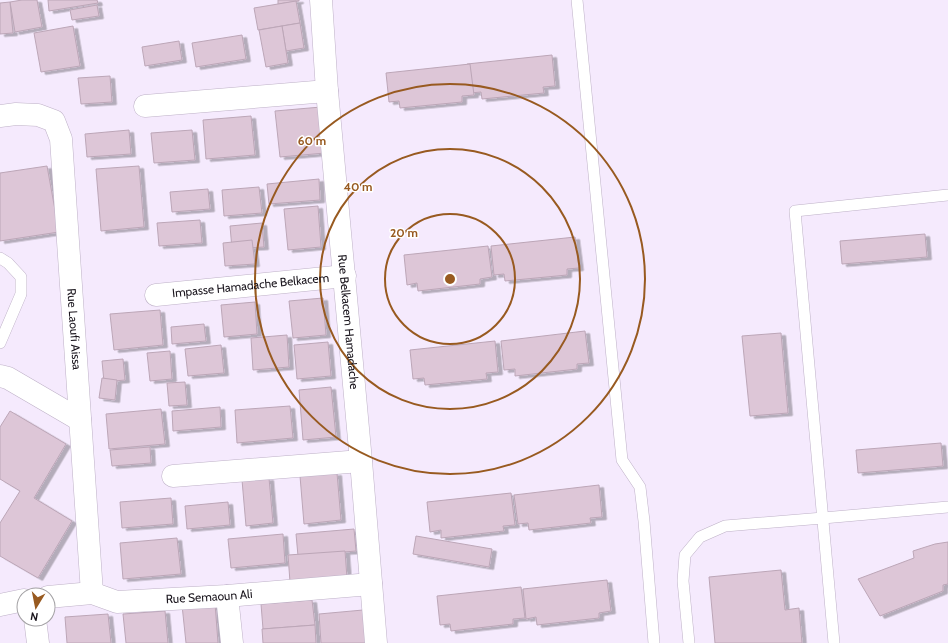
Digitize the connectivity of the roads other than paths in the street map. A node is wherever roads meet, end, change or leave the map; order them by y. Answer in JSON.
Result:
{"nodes":[{"id":1,"x":321,"y":0,"type":"edge"},
{"id":2,"x":577,"y":0,"type":"edge"},
{"id":3,"x":328,"y":91,"type":"junction"},
{"id":4,"x":146,"y":106,"type":"dead end"},
{"id":5,"x":0,"y":116,"type":"edge"},
{"id":6,"x":948,"y":195,"type":"edge"},
{"id":7,"x":0,"y":258,"type":"edge"},
{"id":8,"x":344,"y":276,"type":"junction"},
{"id":9,"x":156,"y":295,"type":"dead end"},
{"id":10,"x":0,"y":343,"type":"edge"},
{"id":11,"x":0,"y":376,"type":"edge"},
{"id":12,"x":80,"y":420,"type":"junction"},
{"id":13,"x":361,"y":461,"type":"junction"},
{"id":14,"x":173,"y":476,"type":"dead end"},
{"id":15,"x":948,"y":507,"type":"edge"},
{"id":16,"x":823,"y":518,"type":"junction"},
{"id":17,"x":371,"y":584,"type":"junction"},
{"id":18,"x":92,"y":593,"type":"junction"},
{"id":19,"x":56,"y":596,"type":"edge"},
{"id":20,"x":227,"y":596,"type":"junction"},
{"id":21,"x":16,"y":602,"type":"edge"},
{"id":22,"x":0,"y":605,"type":"edge"},
{"id":23,"x":36,"y":627,"type":"edge"},
{"id":24,"x":38,"y":643,"type":"edge"},
{"id":25,"x":232,"y":643,"type":"edge"},
{"id":26,"x":376,"y":643,"type":"edge"},
{"id":27,"x":654,"y":643,"type":"edge"},
{"id":28,"x":689,"y":643,"type":"edge"},
{"id":29,"x":834,"y":643,"type":"edge"}],
"edges":[{"from":1,"to":3,"type":"street","name":"Rue Belkacem Hamadache"},
{"from":2,"to":27,"type":"lane"},
{"from":3,"to":4,"type":"street"},
{"from":3,"to":8,"type":"street","name":"Rue Belkacem Hamadache"},
{"from":5,"to":12,"type":"street","name":"Rue Laoufi Aissa"},
{"from":6,"to":16,"type":"lane"},
{"from":7,"to":10,"type":"lane"},
{"from":8,"to":9,"type":"street","name":"Impasse Hamadache Belkacem"},
{"from":8,"to":13,"type":"street","name":"Rue Belkacem Hamadache"},
{"from":11,"to":12,"type":"street"},
{"from":12,"to":18,"type":"street","name":"Rue Laoufi Aissa"},
{"from":13,"to":14,"type":"street"},
{"from":13,"to":17,"type":"street","name":"Rue Belkacem Hamadache"},
{"from":15,"to":16,"type":"lane"},
{"from":16,"to":28,"type":"lane"},
{"from":16,"to":29,"type":"lane"},
{"from":17,"to":20,"type":"street","name":"Rue Semaoun Ali"},
{"from":17,"to":26,"type":"street","name":"Rue Belkacem Hamadache"},
{"from":18,"to":19,"type":"street","name":"Rue Semaoun Ali"},
{"from":18,"to":20,"type":"street","name":"Rue Semaoun Ali"},
{"from":20,"to":25,"type":"street"},
{"from":21,"to":22,"type":"street"},
{"from":23,"to":24,"type":"street"}]}
